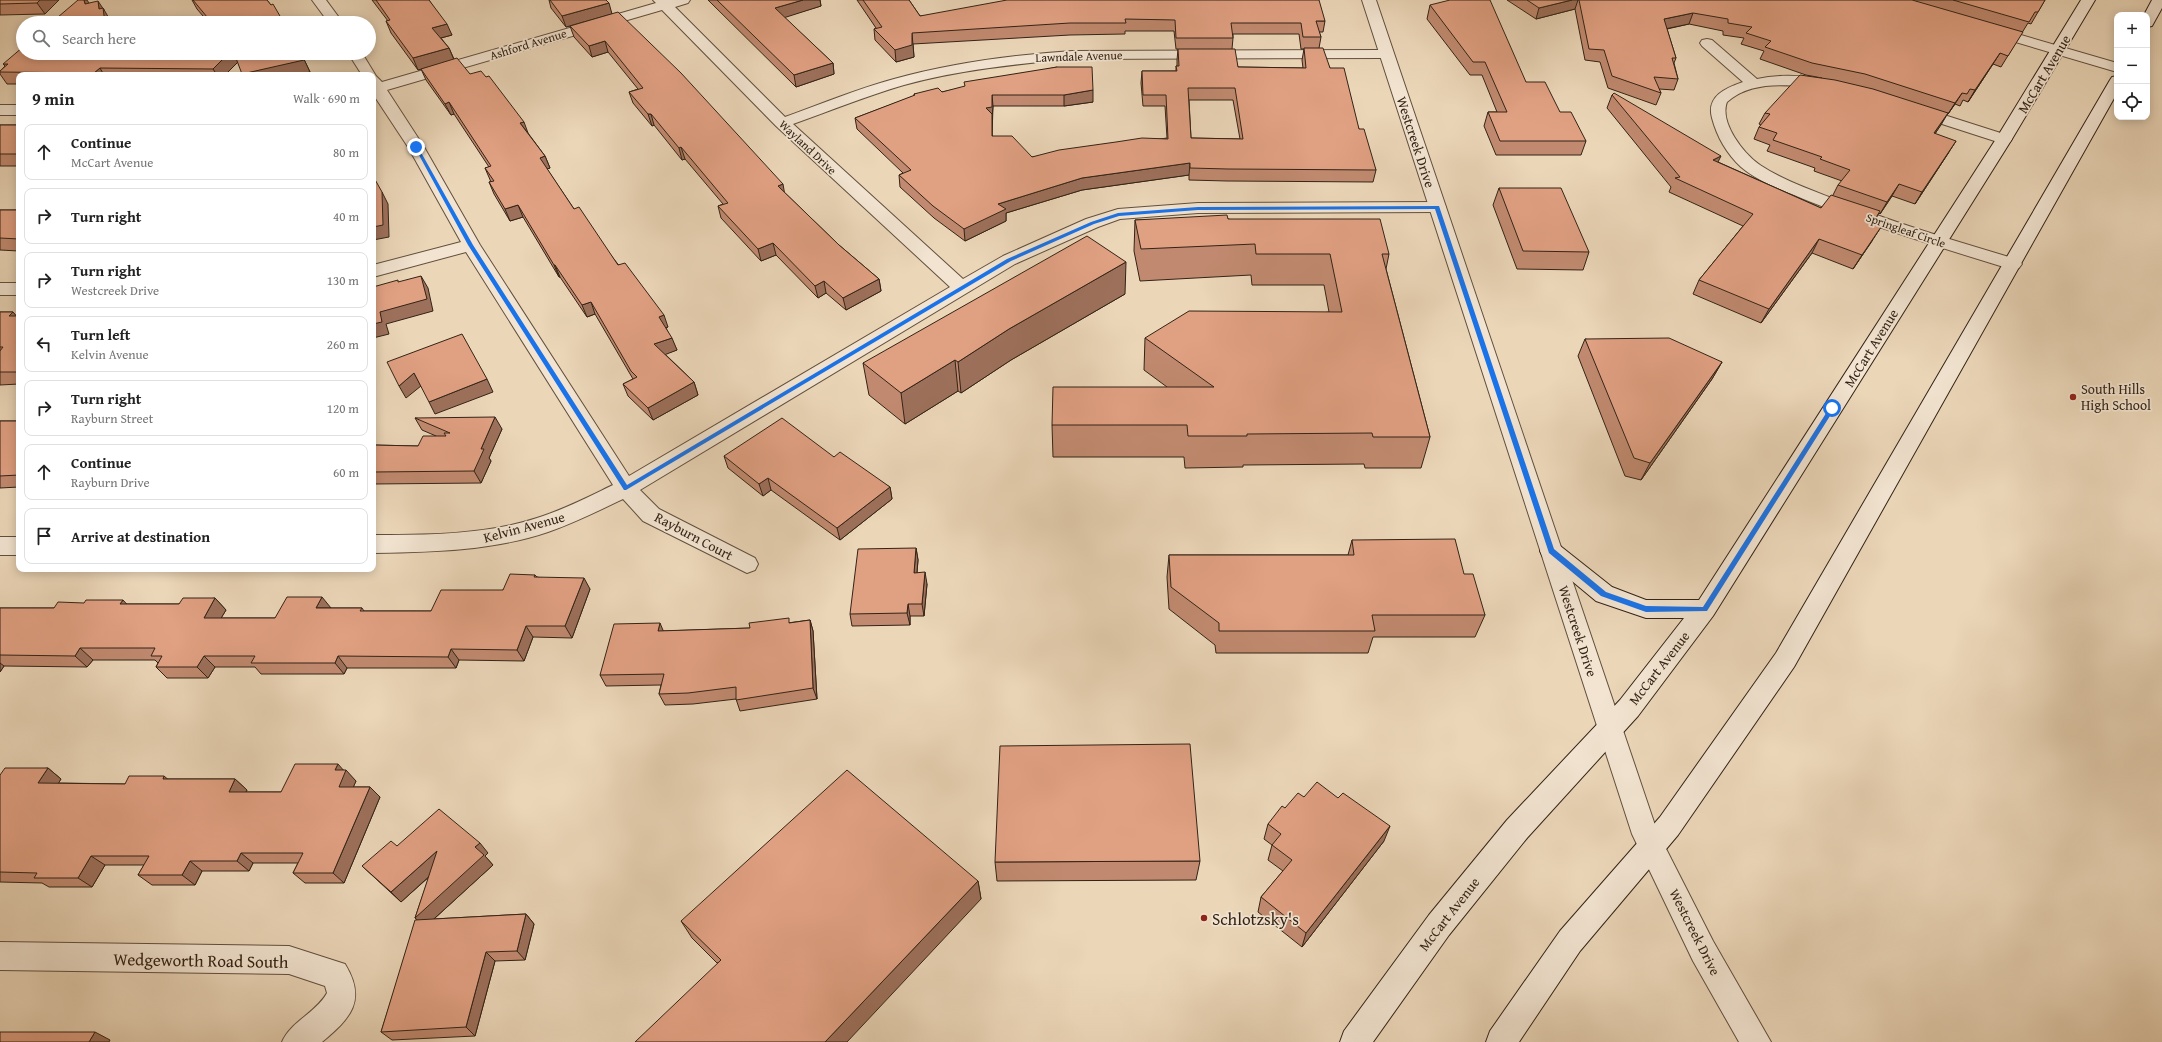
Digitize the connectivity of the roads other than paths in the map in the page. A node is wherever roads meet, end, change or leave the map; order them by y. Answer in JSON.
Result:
{"nodes":[{"id":1,"x":319,"y":0,"type":"edge"},
{"id":2,"x":683,"y":0,"type":"edge"},
{"id":3,"x":1368,"y":0,"type":"edge"},
{"id":4,"x":2088,"y":0,"type":"edge"},
{"id":5,"x":2159,"y":0,"type":"edge"},
{"id":6,"x":663,"y":2,"type":"edge"},
{"id":7,"x":331,"y":16,"type":"edge"},
{"id":8,"x":2150,"y":17,"type":"edge"},
{"id":9,"x":1977,"y":26,"type":"edge"},
{"id":10,"x":1707,"y":42,"type":"dead end"},
{"id":11,"x":2058,"y":50,"type":"junction"},
{"id":12,"x":1386,"y":54,"type":"junction"},
{"id":13,"x":359,"y":60,"type":"edge"},
{"id":14,"x":2114,"y":67,"type":"edge"},
{"id":15,"x":366,"y":72,"type":"edge"},
{"id":16,"x":376,"y":82,"type":"edge"},
{"id":17,"x":1754,"y":84,"type":"junction"},
{"id":18,"x":2115,"y":84,"type":"edge"},
{"id":19,"x":376,"y":87,"type":"edge"},
{"id":20,"x":1839,"y":87,"type":"edge"},
{"id":21,"x":1899,"y":105,"type":"edge"},
{"id":22,"x":0,"y":110,"type":"edge"},
{"id":23,"x":16,"y":110,"type":"edge"},
{"id":24,"x":782,"y":123,"type":"junction"},
{"id":25,"x":2004,"y":140,"type":"junction"},
{"id":26,"x":1437,"y":207,"type":"junction"},
{"id":27,"x":1938,"y":241,"type":"junction"},
{"id":28,"x":471,"y":245,"type":"junction"},
{"id":29,"x":2012,"y":264,"type":"junction"},
{"id":30,"x":376,"y":270,"type":"edge"},
{"id":31,"x":962,"y":288,"type":"junction"},
{"id":32,"x":0,"y":289,"type":"edge"},
{"id":33,"x":16,"y":289,"type":"edge"},
{"id":34,"x":626,"y":488,"type":"junction"},
{"id":35,"x":376,"y":544,"type":"edge"},
{"id":36,"x":0,"y":546,"type":"edge"},
{"id":37,"x":16,"y":546,"type":"edge"},
{"id":38,"x":1552,"y":551,"type":"junction"},
{"id":39,"x":747,"y":564,"type":"dead end"},
{"id":40,"x":1704,"y":609,"type":"junction"},
{"id":41,"x":1610,"y":728,"type":"junction"},
{"id":42,"x":1652,"y":847,"type":"junction"},
{"id":43,"x":0,"y":956,"type":"edge"},
{"id":44,"x":297,"y":1042,"type":"edge"},
{"id":45,"x":1355,"y":1042,"type":"edge"},
{"id":46,"x":1501,"y":1042,"type":"edge"},
{"id":47,"x":1756,"y":1042,"type":"edge"}],
"edges":[{"from":1,"to":7,"type":"street"},
{"from":2,"to":6,"type":"street","name":"Ashford Avenue"},
{"from":3,"to":12,"type":"street","name":"Westcreek Drive"},
{"from":4,"to":11,"type":"street","name":"McCart Avenue"},
{"from":5,"to":8,"type":"street"},
{"from":6,"to":16,"type":"street","name":"Ashford Avenue"},
{"from":6,"to":24,"type":"street","name":"Wayland Drive"},
{"from":9,"to":11,"type":"street"},
{"from":10,"to":17,"type":"street"},
{"from":11,"to":14,"type":"street"},
{"from":11,"to":25,"type":"street","name":"McCart Avenue"},
{"from":12,"to":24,"type":"street","name":"Lawndale Avenue"},
{"from":12,"to":26,"type":"street","name":"Westcreek Drive"},
{"from":13,"to":15,"type":"street","name":"Rayburn Court"},
{"from":17,"to":20,"type":"street","name":"Springleaf Circle"},
{"from":17,"to":27,"type":"street","name":"Springleaf Circle"},
{"from":18,"to":29,"type":"street"},
{"from":19,"to":28,"type":"street","name":"Rayburn Court"},
{"from":21,"to":25,"type":"street"},
{"from":22,"to":23,"type":"street"},
{"from":24,"to":31,"type":"street","name":"Wayland Drive"},
{"from":25,"to":27,"type":"street","name":"McCart Avenue"},
{"from":26,"to":31,"type":"street","name":"Kelvin Avenue"},
{"from":26,"to":38,"type":"street","name":"Westcreek Drive"},
{"from":27,"to":29,"type":"street","name":"Springleaf Circle"},
{"from":27,"to":40,"type":"street","name":"McCart Avenue"},
{"from":28,"to":30,"type":"street"},
{"from":28,"to":34,"type":"street","name":"Rayburn Court"},
{"from":29,"to":42,"type":"street"},
{"from":31,"to":34,"type":"street","name":"Kelvin Avenue"},
{"from":32,"to":33,"type":"street"},
{"from":34,"to":35,"type":"street","name":"Kelvin Avenue"},
{"from":34,"to":39,"type":"street","name":"Rayburn Court"},
{"from":36,"to":37,"type":"street"},
{"from":38,"to":40,"type":"street"},
{"from":38,"to":41,"type":"street","name":"Westcreek Drive"},
{"from":40,"to":41,"type":"street","name":"McCart Avenue"},
{"from":41,"to":42,"type":"street","name":"Westcreek Drive"},
{"from":41,"to":45,"type":"street","name":"McCart Avenue"},
{"from":42,"to":46,"type":"street"},
{"from":42,"to":47,"type":"street","name":"Westcreek Drive"},
{"from":43,"to":44,"type":"street","name":"Wedgeworth Road South"}]}
